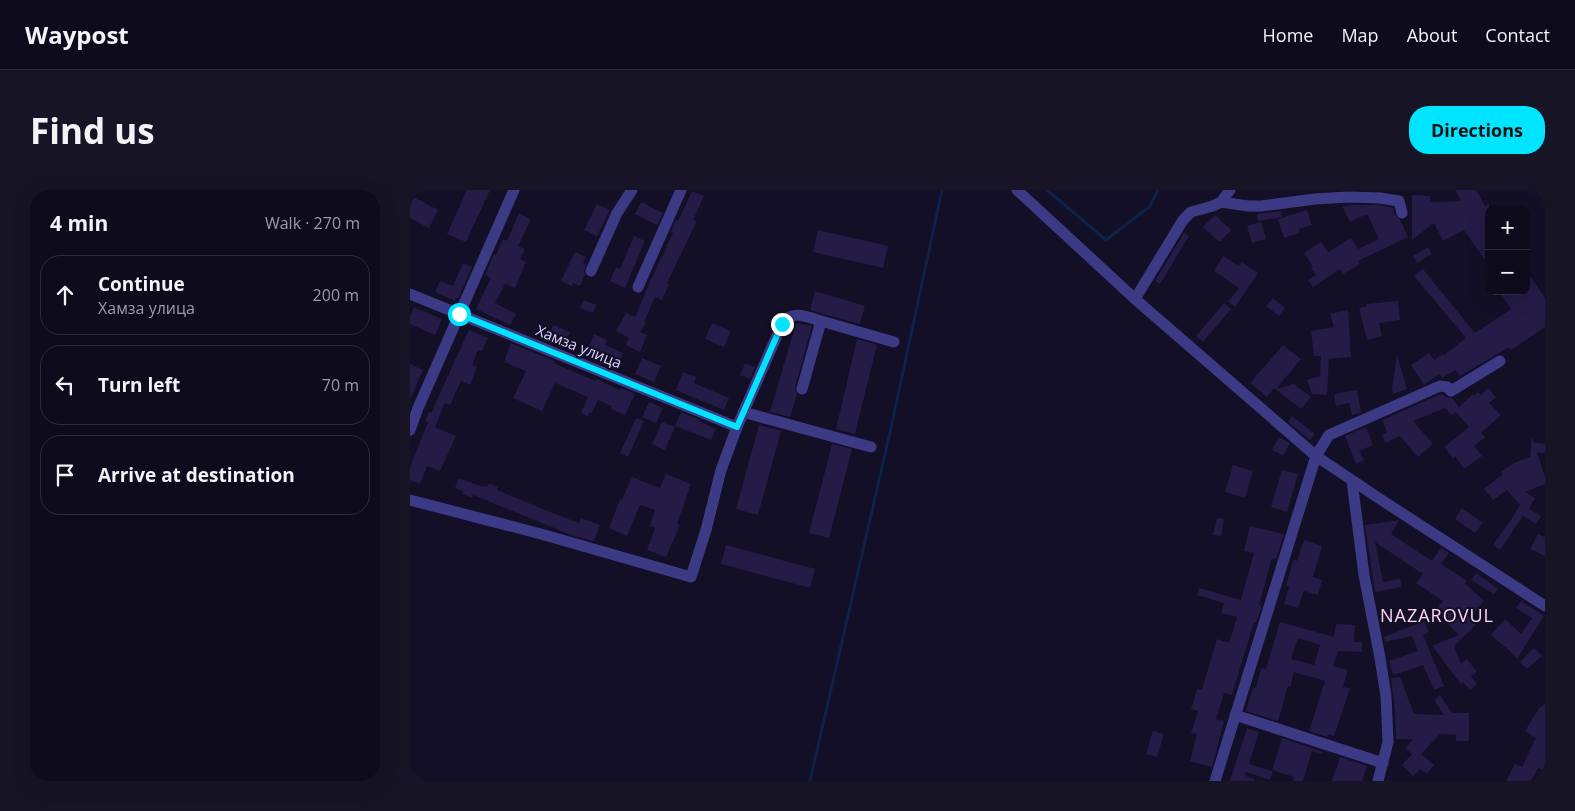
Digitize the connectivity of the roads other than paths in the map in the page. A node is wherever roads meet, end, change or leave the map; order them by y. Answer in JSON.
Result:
{"nodes":[{"id":1,"x":514,"y":190,"type":"edge"},
{"id":2,"x":632,"y":190,"type":"edge"},
{"id":3,"x":681,"y":190,"type":"edge"},
{"id":4,"x":1017,"y":190,"type":"edge"},
{"id":5,"x":1230,"y":190,"type":"edge"},
{"id":6,"x":1222,"y":202,"type":"junction"},
{"id":7,"x":1402,"y":212,"type":"dead end"},
{"id":8,"x":591,"y":271,"type":"dead end"},
{"id":9,"x":638,"y":287,"type":"dead end"},
{"id":10,"x":410,"y":294,"type":"edge"},
{"id":11,"x":1135,"y":299,"type":"junction"},
{"id":12,"x":459,"y":314,"type":"junction"},
{"id":13,"x":822,"y":321,"type":"junction"},
{"id":14,"x":894,"y":342,"type":"dead end"},
{"id":15,"x":1500,"y":362,"type":"dead end"},
{"id":16,"x":802,"y":389,"type":"dead end"},
{"id":17,"x":744,"y":412,"type":"junction"},
{"id":18,"x":737,"y":427,"type":"junction"},
{"id":19,"x":410,"y":430,"type":"edge"},
{"id":20,"x":870,"y":447,"type":"dead end"},
{"id":21,"x":1316,"y":456,"type":"junction"},
{"id":22,"x":1352,"y":481,"type":"junction"},
{"id":23,"x":410,"y":500,"type":"edge"},
{"id":24,"x":1545,"y":606,"type":"edge"},
{"id":25,"x":1234,"y":715,"type":"junction"},
{"id":26,"x":1383,"y":762,"type":"junction"},
{"id":27,"x":1215,"y":781,"type":"edge"},
{"id":28,"x":1378,"y":781,"type":"edge"}],
"edges":[{"from":1,"to":12,"type":"street"},
{"from":2,"to":8,"type":"street"},
{"from":3,"to":9,"type":"street"},
{"from":4,"to":11,"type":"street"},
{"from":5,"to":6,"type":"street"},
{"from":6,"to":7,"type":"street"},
{"from":6,"to":11,"type":"street"},
{"from":10,"to":12,"type":"street","name":"Хамза улица"},
{"from":11,"to":21,"type":"street"},
{"from":12,"to":18,"type":"street","name":"Хамза улица"},
{"from":12,"to":19,"type":"street"},
{"from":13,"to":14,"type":"street"},
{"from":13,"to":16,"type":"street"},
{"from":13,"to":17,"type":"street"},
{"from":15,"to":21,"type":"street"},
{"from":17,"to":18,"type":"street"},
{"from":17,"to":20,"type":"street"},
{"from":18,"to":23,"type":"street"},
{"from":21,"to":22,"type":"street"},
{"from":21,"to":25,"type":"street"},
{"from":22,"to":24,"type":"street"},
{"from":22,"to":26,"type":"street"},
{"from":25,"to":26,"type":"street"},
{"from":25,"to":27,"type":"street"},
{"from":26,"to":28,"type":"street"}]}
